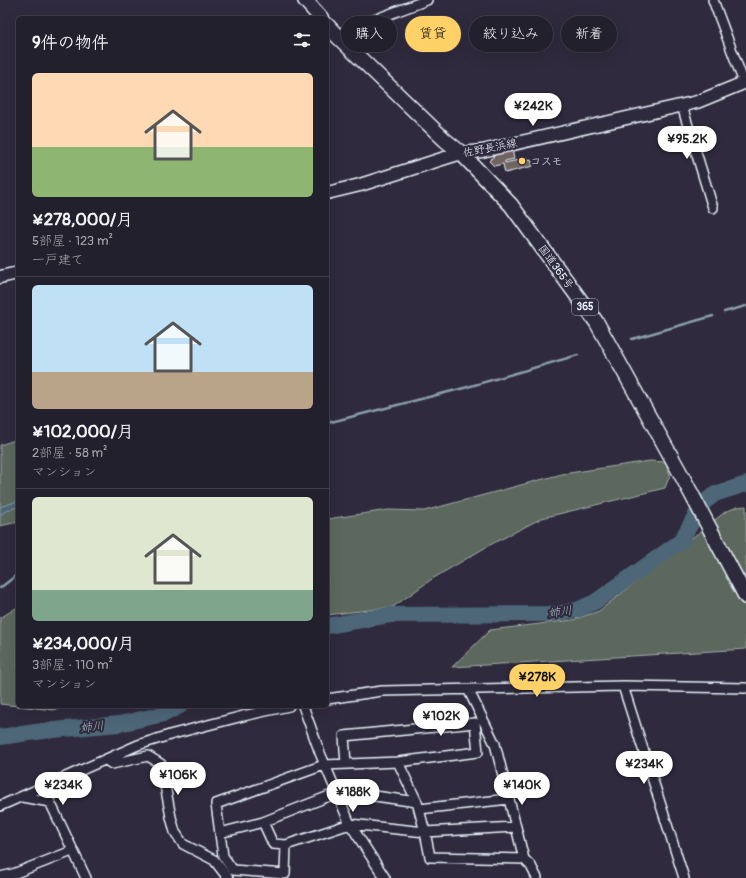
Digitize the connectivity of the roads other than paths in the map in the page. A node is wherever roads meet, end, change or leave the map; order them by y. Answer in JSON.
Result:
{"nodes":[{"id":1,"x":305,"y":0,"type":"edge"},
{"id":2,"x":427,"y":0,"type":"edge"},
{"id":3,"x":712,"y":0,"type":"edge"},
{"id":4,"x":319,"y":16,"type":"edge"},
{"id":5,"x":329,"y":27,"type":"edge"},
{"id":6,"x":337,"y":36,"type":"junction"},
{"id":7,"x":745,"y":82,"type":"edge"},
{"id":8,"x":682,"y":106,"type":"junction"},
{"id":9,"x":462,"y":153,"type":"junction"},
{"id":10,"x":329,"y":193,"type":"edge"},
{"id":11,"x":713,"y":208,"type":"dead end"},
{"id":12,"x":16,"y":273,"type":"edge"},
{"id":13,"x":0,"y":277,"type":"edge"},
{"id":14,"x":746,"y":597,"type":"edge"},
{"id":15,"x":623,"y":686,"type":"junction"},
{"id":16,"x":746,"y":688,"type":"edge"},
{"id":17,"x":468,"y":689,"type":"junction"},
{"id":18,"x":329,"y":699,"type":"edge"},
{"id":19,"x":280,"y":708,"type":"edge"},
{"id":20,"x":304,"y":708,"type":"edge"},
{"id":21,"x":106,"y":760,"type":"junction"},
{"id":22,"x":398,"y":762,"type":"junction"},
{"id":23,"x":346,"y":764,"type":"junction"},
{"id":24,"x":324,"y":765,"type":"junction"},
{"id":25,"x":337,"y":793,"type":"junction"},
{"id":26,"x":22,"y":797,"type":"junction"},
{"id":27,"x":509,"y":799,"type":"junction"},
{"id":28,"x":0,"y":806,"type":"edge"},
{"id":29,"x":418,"y":806,"type":"junction"},
{"id":30,"x":263,"y":822,"type":"junction"},
{"id":31,"x":350,"y":824,"type":"junction"},
{"id":32,"x":516,"y":827,"type":"junction"},
{"id":33,"x":425,"y":832,"type":"junction"},
{"id":34,"x":220,"y":833,"type":"junction"},
{"id":35,"x":286,"y":845,"type":"junction"},
{"id":36,"x":72,"y":851,"type":"junction"},
{"id":37,"x":524,"y":859,"type":"junction"},
{"id":38,"x":287,"y":876,"type":"edge"},
{"id":39,"x":0,"y":877,"type":"edge"},
{"id":40,"x":86,"y":878,"type":"edge"},
{"id":41,"x":228,"y":878,"type":"edge"},
{"id":42,"x":385,"y":878,"type":"edge"},
{"id":43,"x":537,"y":878,"type":"edge"},
{"id":44,"x":684,"y":878,"type":"edge"}],
"edges":[{"from":1,"to":4,"type":"highway"},
{"from":2,"to":6,"type":"street"},
{"from":3,"to":7,"type":"street"},
{"from":5,"to":6,"type":"highway","name":"国道365号","number":"365"},
{"from":6,"to":9,"type":"highway","name":"国道365号","number":"365"},
{"from":7,"to":8,"type":"main road","name":"佐野長浜線"},
{"from":8,"to":9,"type":"main road","name":"佐野長浜線"},
{"from":8,"to":11,"type":"street"},
{"from":9,"to":10,"type":"main road","name":"佐野長浜線"},
{"from":9,"to":14,"type":"highway","name":"国道365号","number":"365"},
{"from":12,"to":13,"type":"main road"},
{"from":15,"to":16,"type":"street"},
{"from":15,"to":17,"type":"street"},
{"from":15,"to":44,"type":"street"},
{"from":17,"to":18,"type":"street"},
{"from":17,"to":27,"type":"street"},
{"from":19,"to":21,"type":"street"},
{"from":20,"to":24,"type":"street"},
{"from":21,"to":26,"type":"street"},
{"from":21,"to":41,"type":"street"},
{"from":22,"to":23,"type":"street"},
{"from":22,"to":23,"type":"street"},
{"from":22,"to":29,"type":"street"},
{"from":23,"to":24,"type":"street"},
{"from":24,"to":25,"type":"street"},
{"from":24,"to":34,"type":"street"},
{"from":25,"to":29,"type":"street"},
{"from":25,"to":30,"type":"street"},
{"from":25,"to":31,"type":"street"},
{"from":26,"to":28,"type":"street"},
{"from":26,"to":36,"type":"street"},
{"from":27,"to":29,"type":"street"},
{"from":27,"to":32,"type":"street"},
{"from":29,"to":33,"type":"street"},
{"from":30,"to":34,"type":"street"},
{"from":30,"to":35,"type":"street"},
{"from":31,"to":33,"type":"street"},
{"from":31,"to":35,"type":"street"},
{"from":31,"to":42,"type":"street"},
{"from":32,"to":33,"type":"street"},
{"from":32,"to":37,"type":"street"},
{"from":33,"to":37,"type":"street"},
{"from":34,"to":38,"type":"street"},
{"from":35,"to":38,"type":"street"},
{"from":36,"to":39,"type":"street"},
{"from":36,"to":40,"type":"street"},
{"from":37,"to":43,"type":"street"}]}
